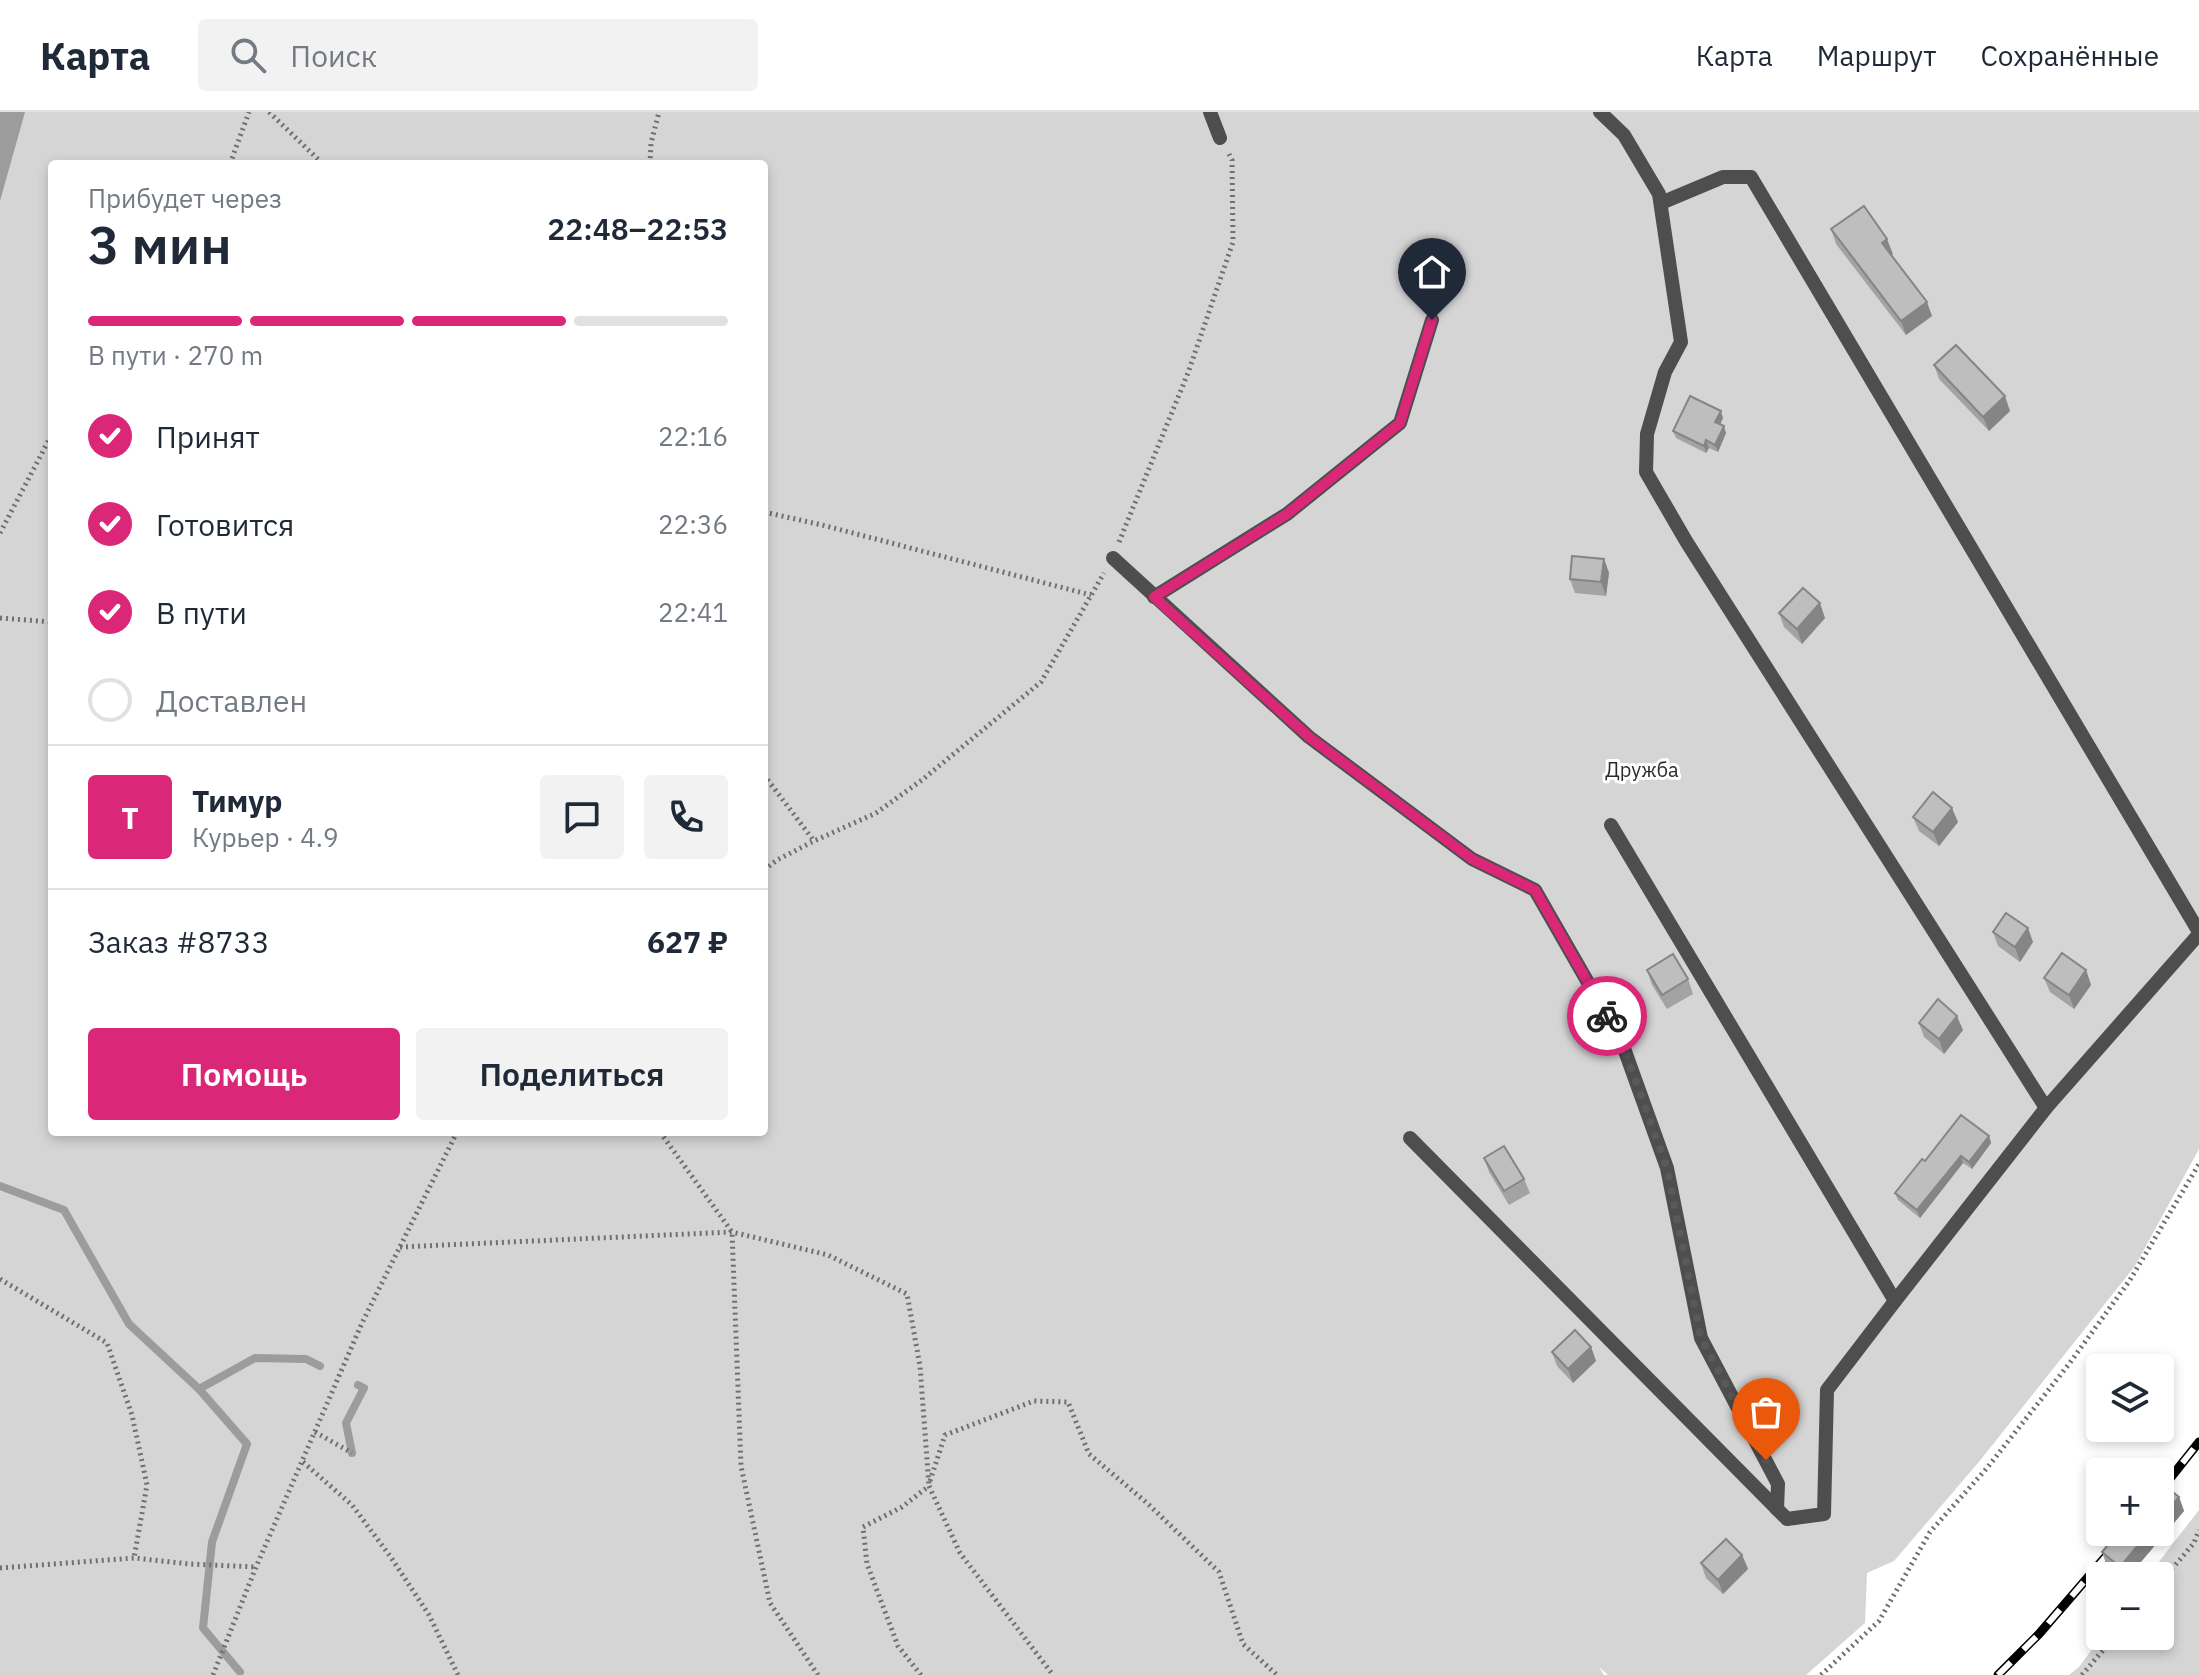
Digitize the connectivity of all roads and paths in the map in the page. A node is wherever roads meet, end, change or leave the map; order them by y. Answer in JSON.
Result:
{"nodes":[{"id":1,"x":249,"y":112,"type":"edge"},
{"id":2,"x":269,"y":112,"type":"edge"},
{"id":3,"x":659,"y":112,"type":"edge"},
{"id":4,"x":1210,"y":112,"type":"edge"},
{"id":5,"x":1600,"y":112,"type":"edge"},
{"id":6,"x":1220,"y":138,"type":"joint"},
{"id":7,"x":231,"y":160,"type":"edge"},
{"id":8,"x":319,"y":160,"type":"edge"},
{"id":9,"x":650,"y":160,"type":"edge"},
{"id":10,"x":1661,"y":203,"type":"junction"},
{"id":11,"x":1432,"y":320,"type":"dead end"},
{"id":12,"x":48,"y":442,"type":"edge"},
{"id":13,"x":768,"y":513,"type":"edge"},
{"id":14,"x":0,"y":533,"type":"edge"},
{"id":15,"x":1113,"y":558,"type":"junction"},
{"id":16,"x":1091,"y":595,"type":"junction"},
{"id":17,"x":1154,"y":597,"type":"junction"},
{"id":18,"x":0,"y":618,"type":"edge"},
{"id":19,"x":48,"y":622,"type":"edge"},
{"id":20,"x":768,"y":780,"type":"edge"},
{"id":21,"x":1611,"y":825,"type":"dead end"},
{"id":22,"x":814,"y":841,"type":"junction"},
{"id":23,"x":768,"y":867,"type":"edge"},
{"id":24,"x":2199,"y":933,"type":"edge"},
{"id":25,"x":2046,"y":1108,"type":"junction"},
{"id":26,"x":455,"y":1136,"type":"edge"},
{"id":27,"x":663,"y":1136,"type":"edge"},
{"id":28,"x":1410,"y":1138,"type":"dead end"},
{"id":29,"x":2199,"y":1164,"type":"edge"},
{"id":30,"x":732,"y":1232,"type":"junction"},
{"id":31,"x":400,"y":1247,"type":"junction"},
{"id":32,"x":0,"y":1279,"type":"edge"},
{"id":33,"x":1895,"y":1301,"type":"junction"},
{"id":34,"x":315,"y":1432,"type":"junction"},
{"id":35,"x":352,"y":1453,"type":"dead end"},
{"id":36,"x":303,"y":1462,"type":"junction"},
{"id":37,"x":929,"y":1486,"type":"junction"},
{"id":38,"x":1777,"y":1509,"type":"junction"},
{"id":39,"x":2199,"y":1530,"type":"edge"},
{"id":40,"x":134,"y":1558,"type":"junction"},
{"id":41,"x":256,"y":1567,"type":"junction"},
{"id":42,"x":2174,"y":1567,"type":"edge"},
{"id":43,"x":0,"y":1568,"type":"edge"},
{"id":44,"x":2103,"y":1650,"type":"edge"},
{"id":45,"x":213,"y":1675,"type":"edge"},
{"id":46,"x":458,"y":1675,"type":"edge"},
{"id":47,"x":818,"y":1675,"type":"edge"},
{"id":48,"x":921,"y":1675,"type":"edge"},
{"id":49,"x":1053,"y":1675,"type":"edge"},
{"id":50,"x":1277,"y":1675,"type":"edge"},
{"id":51,"x":1821,"y":1675,"type":"edge"},
{"id":52,"x":2082,"y":1675,"type":"edge"}],
"edges":[{"from":1,"to":7,"type":"path"},
{"from":2,"to":8,"type":"path"},
{"from":3,"to":9,"type":"path"},
{"from":4,"to":6,"type":"lane"},
{"from":5,"to":10,"type":"lane"},
{"from":6,"to":15,"type":"path"},
{"from":10,"to":24,"type":"lane"},
{"from":10,"to":25,"type":"lane"},
{"from":11,"to":17,"type":"lane"},
{"from":12,"to":14,"type":"path"},
{"from":13,"to":16,"type":"path"},
{"from":15,"to":16,"type":"path"},
{"from":15,"to":17,"type":"lane"},
{"from":16,"to":22,"type":"path"},
{"from":17,"to":38,"type":"lane"},
{"from":18,"to":19,"type":"path"},
{"from":20,"to":22,"type":"path"},
{"from":21,"to":33,"type":"lane"},
{"from":22,"to":23,"type":"path"},
{"from":24,"to":25,"type":"lane"},
{"from":25,"to":33,"type":"lane"},
{"from":26,"to":31,"type":"path"},
{"from":27,"to":30,"type":"path"},
{"from":28,"to":38,"type":"lane"},
{"from":29,"to":51,"type":"path"},
{"from":30,"to":31,"type":"path"},
{"from":30,"to":37,"type":"path"},
{"from":30,"to":47,"type":"path"},
{"from":31,"to":34,"type":"path"},
{"from":32,"to":40,"type":"path"},
{"from":33,"to":38,"type":"lane"},
{"from":34,"to":35,"type":"path"},
{"from":34,"to":36,"type":"path"},
{"from":36,"to":41,"type":"path"},
{"from":36,"to":46,"type":"path"},
{"from":37,"to":48,"type":"path"},
{"from":37,"to":49,"type":"path"},
{"from":37,"to":50,"type":"path"},
{"from":39,"to":42,"type":"path"},
{"from":40,"to":41,"type":"path"},
{"from":40,"to":43,"type":"path"},
{"from":41,"to":45,"type":"path"},
{"from":44,"to":52,"type":"path"}]}
